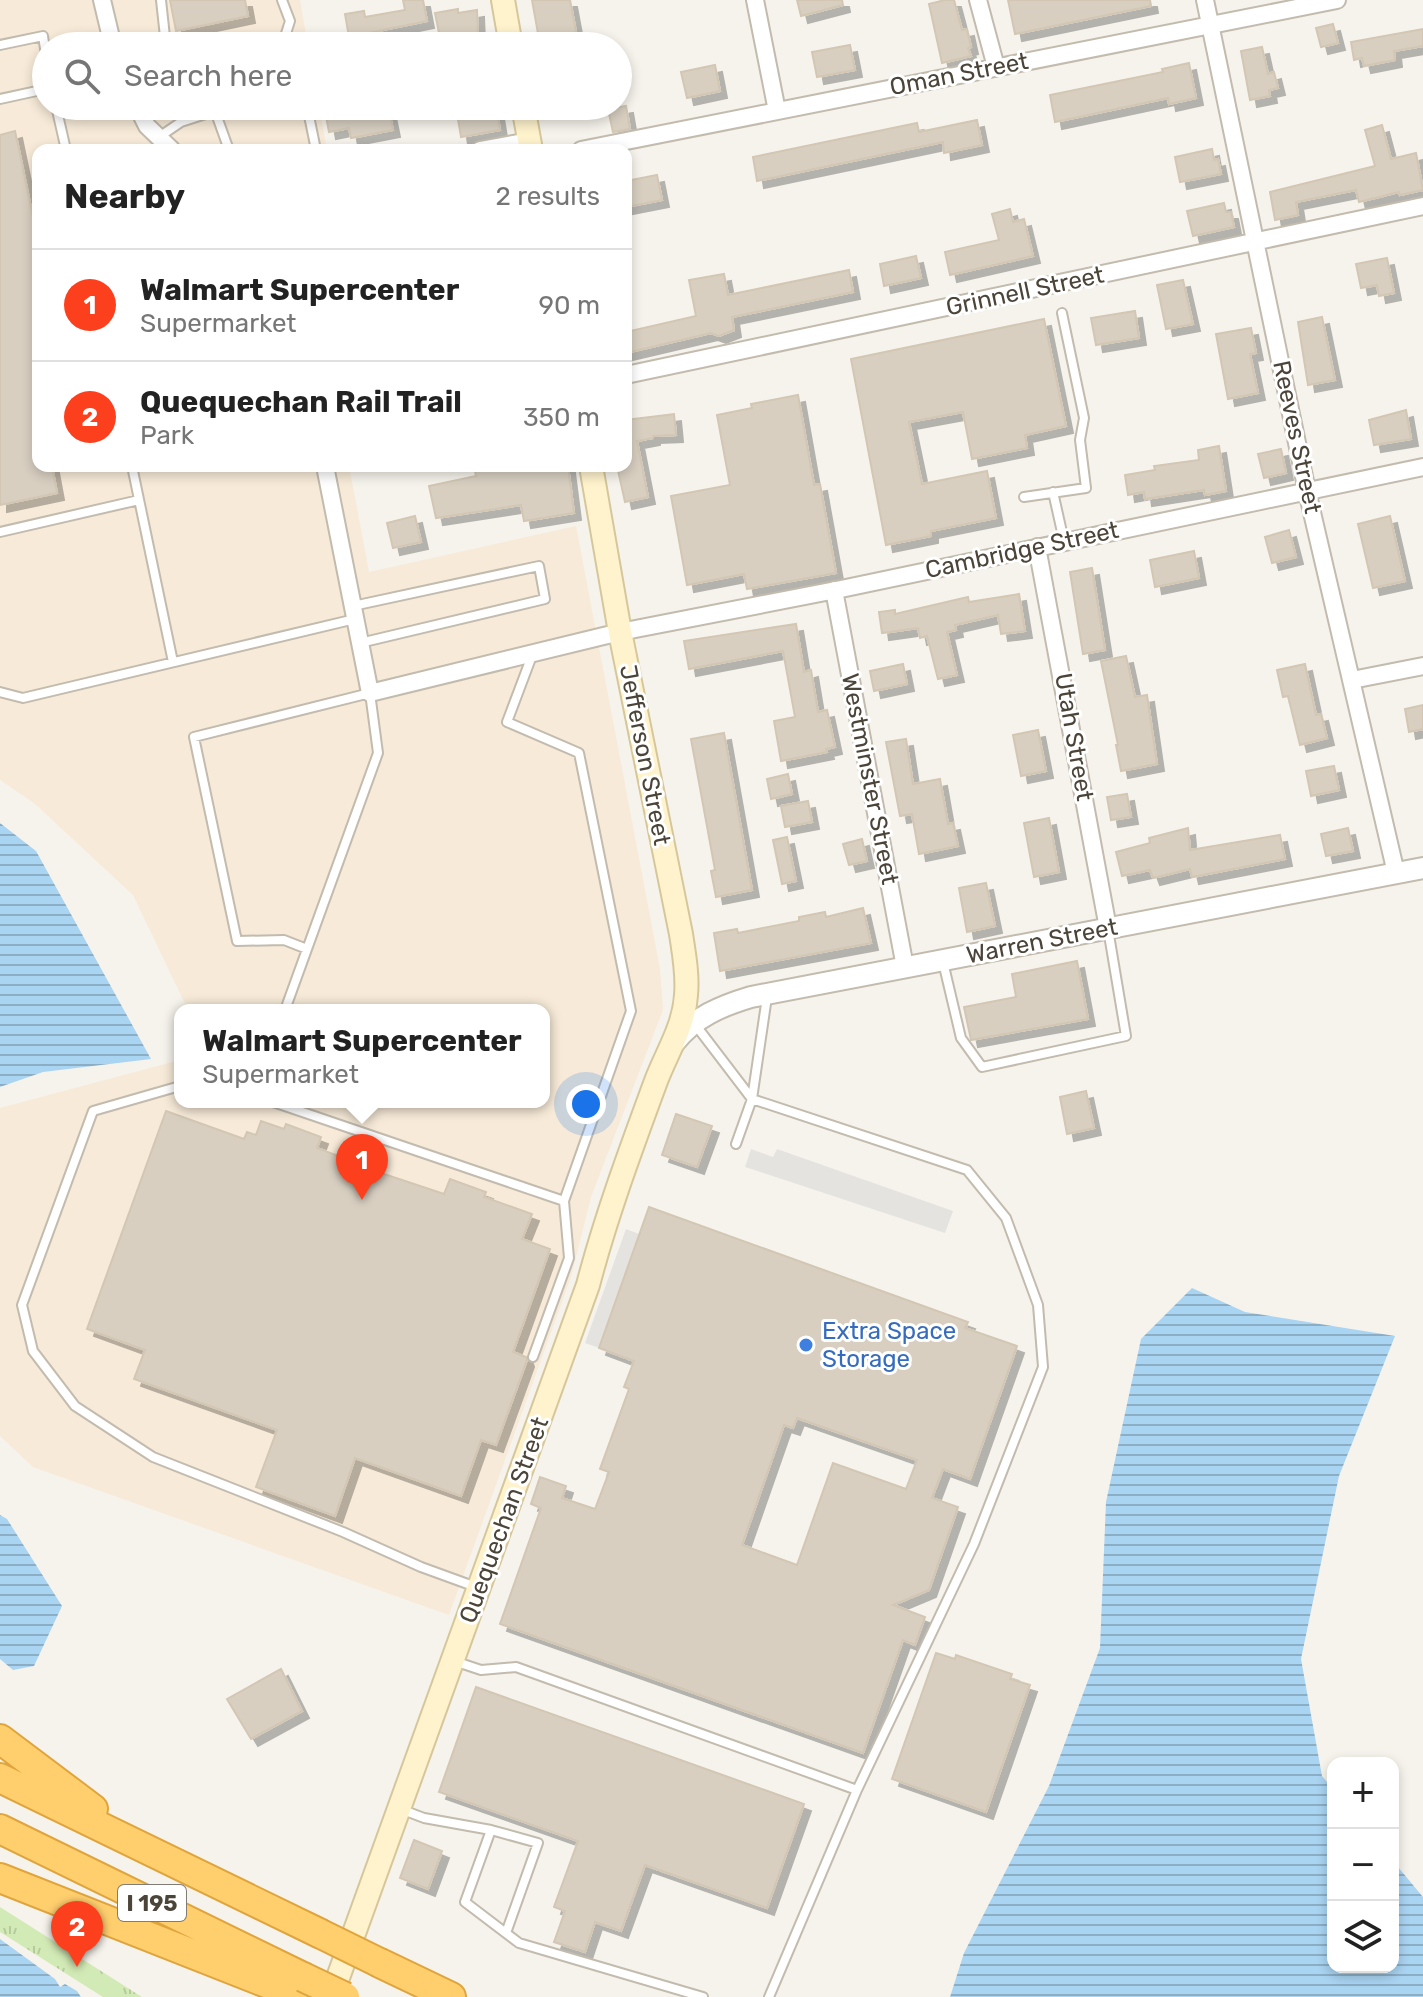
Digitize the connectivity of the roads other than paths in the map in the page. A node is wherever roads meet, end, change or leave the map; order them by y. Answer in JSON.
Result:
{"nodes":[{"id":1,"x":102,"y":0,"type":"edge"},
{"id":2,"x":161,"y":0,"type":"edge"},
{"id":3,"x":282,"y":0,"type":"edge"},
{"id":4,"x":503,"y":0,"type":"edge"},
{"id":5,"x":755,"y":0,"type":"edge"},
{"id":6,"x":978,"y":0,"type":"edge"},
{"id":7,"x":1205,"y":0,"type":"edge"},
{"id":8,"x":1337,"y":0,"type":"edge"},
{"id":9,"x":1210,"y":25,"type":"junction"},
{"id":10,"x":110,"y":32,"type":"edge"},
{"id":11,"x":164,"y":32,"type":"edge"},
{"id":12,"x":286,"y":32,"type":"edge"},
{"id":13,"x":509,"y":32,"type":"edge"},
{"id":14,"x":32,"y":38,"type":"edge"},
{"id":15,"x":0,"y":45,"type":"edge"},
{"id":16,"x":996,"y":67,"type":"junction"},
{"id":17,"x":32,"y":92,"type":"edge"},
{"id":18,"x":0,"y":99,"type":"edge"},
{"id":19,"x":777,"y":111,"type":"junction"},
{"id":20,"x":59,"y":120,"type":"edge"},
{"id":21,"x":144,"y":120,"type":"edge"},
{"id":22,"x":187,"y":120,"type":"edge"},
{"id":23,"x":218,"y":120,"type":"edge"},
{"id":24,"x":310,"y":120,"type":"edge"},
{"id":25,"x":526,"y":120,"type":"edge"},
{"id":26,"x":158,"y":137,"type":"junction"},
{"id":27,"x":65,"y":144,"type":"edge"},
{"id":28,"x":166,"y":144,"type":"edge"},
{"id":29,"x":227,"y":144,"type":"edge"},
{"id":30,"x":315,"y":144,"type":"edge"},
{"id":31,"x":530,"y":144,"type":"edge"},
{"id":32,"x":611,"y":144,"type":"edge"},
{"id":33,"x":1423,"y":206,"type":"edge"},
{"id":34,"x":1256,"y":242,"type":"junction"},
{"id":35,"x":1062,"y":313,"type":"dead end"},
{"id":36,"x":632,"y":374,"type":"edge"},
{"id":37,"x":1423,"y":467,"type":"edge"},
{"id":38,"x":133,"y":472,"type":"edge"},
{"id":39,"x":326,"y":472,"type":"edge"},
{"id":40,"x":592,"y":472,"type":"edge"},
{"id":41,"x":1307,"y":491,"type":"junction"},
{"id":42,"x":1053,"y":492,"type":"junction"},
{"id":43,"x":1024,"y":497,"type":"dead end"},
{"id":44,"x":139,"y":500,"type":"junction"},
{"id":45,"x":0,"y":532,"type":"edge"},
{"id":46,"x":1064,"y":541,"type":"junction"},
{"id":47,"x":1037,"y":547,"type":"junction"},
{"id":48,"x":834,"y":590,"type":"junction"},
{"id":49,"x":354,"y":612,"type":"junction"},
{"id":50,"x":620,"y":632,"type":"junction"},
{"id":51,"x":360,"y":643,"type":"junction"},
{"id":52,"x":533,"y":653,"type":"junction"},
{"id":53,"x":173,"y":662,"type":"junction"},
{"id":54,"x":1423,"y":666,"type":"edge"},
{"id":55,"x":1352,"y":680,"type":"junction"},
{"id":56,"x":0,"y":692,"type":"edge"},
{"id":57,"x":370,"y":693,"type":"junction"},
{"id":58,"x":1423,"y":868,"type":"edge"},
{"id":59,"x":1396,"y":873,"type":"junction"},
{"id":60,"x":1108,"y":928,"type":"junction"},
{"id":61,"x":307,"y":949,"type":"junction"},
{"id":62,"x":943,"y":960,"type":"junction"},
{"id":63,"x":905,"y":967,"type":"junction"},
{"id":64,"x":768,"y":993,"type":"junction"},
{"id":65,"x":287,"y":1004,"type":"edge"},
{"id":66,"x":693,"y":1023,"type":"junction"},
{"id":67,"x":674,"y":1043,"type":"junction"},
{"id":68,"x":174,"y":1088,"type":"edge"},
{"id":69,"x":752,"y":1099,"type":"junction"},
{"id":70,"x":291,"y":1108,"type":"edge"},
{"id":71,"x":736,"y":1144,"type":"dead end"},
{"id":72,"x":564,"y":1201,"type":"junction"},
{"id":73,"x":533,"y":1357,"type":"dead end"},
{"id":74,"x":480,"y":1588,"type":"junction"},
{"id":75,"x":453,"y":1660,"type":"junction"},
{"id":76,"x":0,"y":1739,"type":"edge"},
{"id":77,"x":0,"y":1778,"type":"edge"},
{"id":78,"x":857,"y":1790,"type":"junction"},
{"id":79,"x":399,"y":1808,"type":"junction"},
{"id":80,"x":0,"y":1829,"type":"edge"},
{"id":81,"x":491,"y":1830,"type":"junction"},
{"id":82,"x":152,"y":1852,"type":"junction"},
{"id":83,"x":0,"y":1878,"type":"edge"},
{"id":84,"x":506,"y":1933,"type":"junction"},
{"id":85,"x":300,"y":1989,"type":"edge"},
{"id":86,"x":331,"y":1997,"type":"edge"},
{"id":87,"x":345,"y":1997,"type":"edge"},
{"id":88,"x":451,"y":1997,"type":"edge"},
{"id":89,"x":703,"y":1997,"type":"edge"},
{"id":90,"x":769,"y":1997,"type":"edge"}],
"edges":[{"from":1,"to":10,"type":"street"},
{"from":2,"to":11,"type":"lane"},
{"from":3,"to":12,"type":"lane"},
{"from":4,"to":13,"type":"main road"},
{"from":5,"to":19,"type":"street"},
{"from":6,"to":16,"type":"street"},
{"from":7,"to":9,"type":"street","name":"Reeves Street"},
{"from":8,"to":9,"type":"street","name":"Oman Street"},
{"from":9,"to":16,"type":"street","name":"Oman Street"},
{"from":9,"to":34,"type":"street","name":"Reeves Street"},
{"from":14,"to":15,"type":"lane"},
{"from":16,"to":19,"type":"street","name":"Oman Street"},
{"from":17,"to":18,"type":"lane"},
{"from":19,"to":32,"type":"street","name":"Oman Street"},
{"from":20,"to":27,"type":"lane"},
{"from":21,"to":26,"type":"street"},
{"from":22,"to":26,"type":"lane"},
{"from":23,"to":29,"type":"lane"},
{"from":24,"to":30,"type":"lane"},
{"from":25,"to":31,"type":"main road"},
{"from":26,"to":28,"type":"street"},
{"from":33,"to":34,"type":"street","name":"Grinnell Street"},
{"from":34,"to":36,"type":"street","name":"Grinnell Street"},
{"from":34,"to":41,"type":"street","name":"Reeves Street"},
{"from":35,"to":42,"type":"lane"},
{"from":37,"to":41,"type":"street","name":"Cambridge Street"},
{"from":38,"to":44,"type":"lane"},
{"from":39,"to":49,"type":"street"},
{"from":40,"to":50,"type":"main road","name":"Jefferson Street"},
{"from":41,"to":46,"type":"street","name":"Cambridge Street"},
{"from":41,"to":55,"type":"street","name":"Reeves Street"},
{"from":42,"to":43,"type":"lane"},
{"from":42,"to":46,"type":"lane"},
{"from":44,"to":45,"type":"lane"},
{"from":44,"to":53,"type":"lane"},
{"from":46,"to":47,"type":"street","name":"Cambridge Street"},
{"from":47,"to":48,"type":"street","name":"Cambridge Street"},
{"from":47,"to":60,"type":"street","name":"Utah Street"},
{"from":48,"to":50,"type":"street","name":"Cambridge Street"},
{"from":48,"to":63,"type":"street","name":"Westminster Street"},
{"from":49,"to":51,"type":"street"},
{"from":49,"to":51,"type":"lane"},
{"from":49,"to":53,"type":"lane"},
{"from":50,"to":52,"type":"street","name":"Cambridge Street"},
{"from":50,"to":67,"type":"main road","name":"Jefferson Street"},
{"from":51,"to":57,"type":"street"},
{"from":52,"to":57,"type":"street","name":"Cambridge Street"},
{"from":52,"to":72,"type":"lane"},
{"from":53,"to":56,"type":"lane"},
{"from":54,"to":55,"type":"street"},
{"from":55,"to":59,"type":"street","name":"Reeves Street"},
{"from":57,"to":61,"type":"lane"},
{"from":57,"to":61,"type":"lane"},
{"from":58,"to":59,"type":"street","name":"Warren Street"},
{"from":59,"to":60,"type":"street","name":"Warren Street"},
{"from":60,"to":62,"type":"street","name":"Warren Street"},
{"from":60,"to":62,"type":"lane"},
{"from":61,"to":65,"type":"lane"},
{"from":62,"to":63,"type":"street","name":"Warren Street"},
{"from":63,"to":64,"type":"street","name":"Warren Street"},
{"from":64,"to":66,"type":"street","name":"Warren Street"},
{"from":64,"to":69,"type":"lane"},
{"from":66,"to":67,"type":"street","name":"Warren Street"},
{"from":66,"to":69,"type":"lane"},
{"from":67,"to":74,"type":"main road","name":"Quequechan Street"},
{"from":68,"to":74,"type":"lane"},
{"from":69,"to":71,"type":"lane"},
{"from":69,"to":78,"type":"lane"},
{"from":70,"to":72,"type":"lane"},
{"from":72,"to":73,"type":"lane"},
{"from":74,"to":75,"type":"main road","name":"Quequechan Street"},
{"from":75,"to":78,"type":"lane"},
{"from":75,"to":79,"type":"main road","name":"Quequechan Street"},
{"from":76,"to":82,"type":"highway"},
{"from":77,"to":82,"type":"highway","number":"I 195"},
{"from":78,"to":90,"type":"lane"},
{"from":79,"to":81,"type":"lane"},
{"from":79,"to":86,"type":"main road","name":"Quequechan Street"},
{"from":80,"to":85,"type":"highway","number":"I 195"},
{"from":81,"to":84,"type":"lane"},
{"from":81,"to":84,"type":"lane"},
{"from":82,"to":88,"type":"highway","number":"I 195","bridge":true},
{"from":83,"to":85,"type":"highway"},
{"from":84,"to":89,"type":"lane"},
{"from":85,"to":87,"type":"highway","number":"I 195","bridge":true}]}
